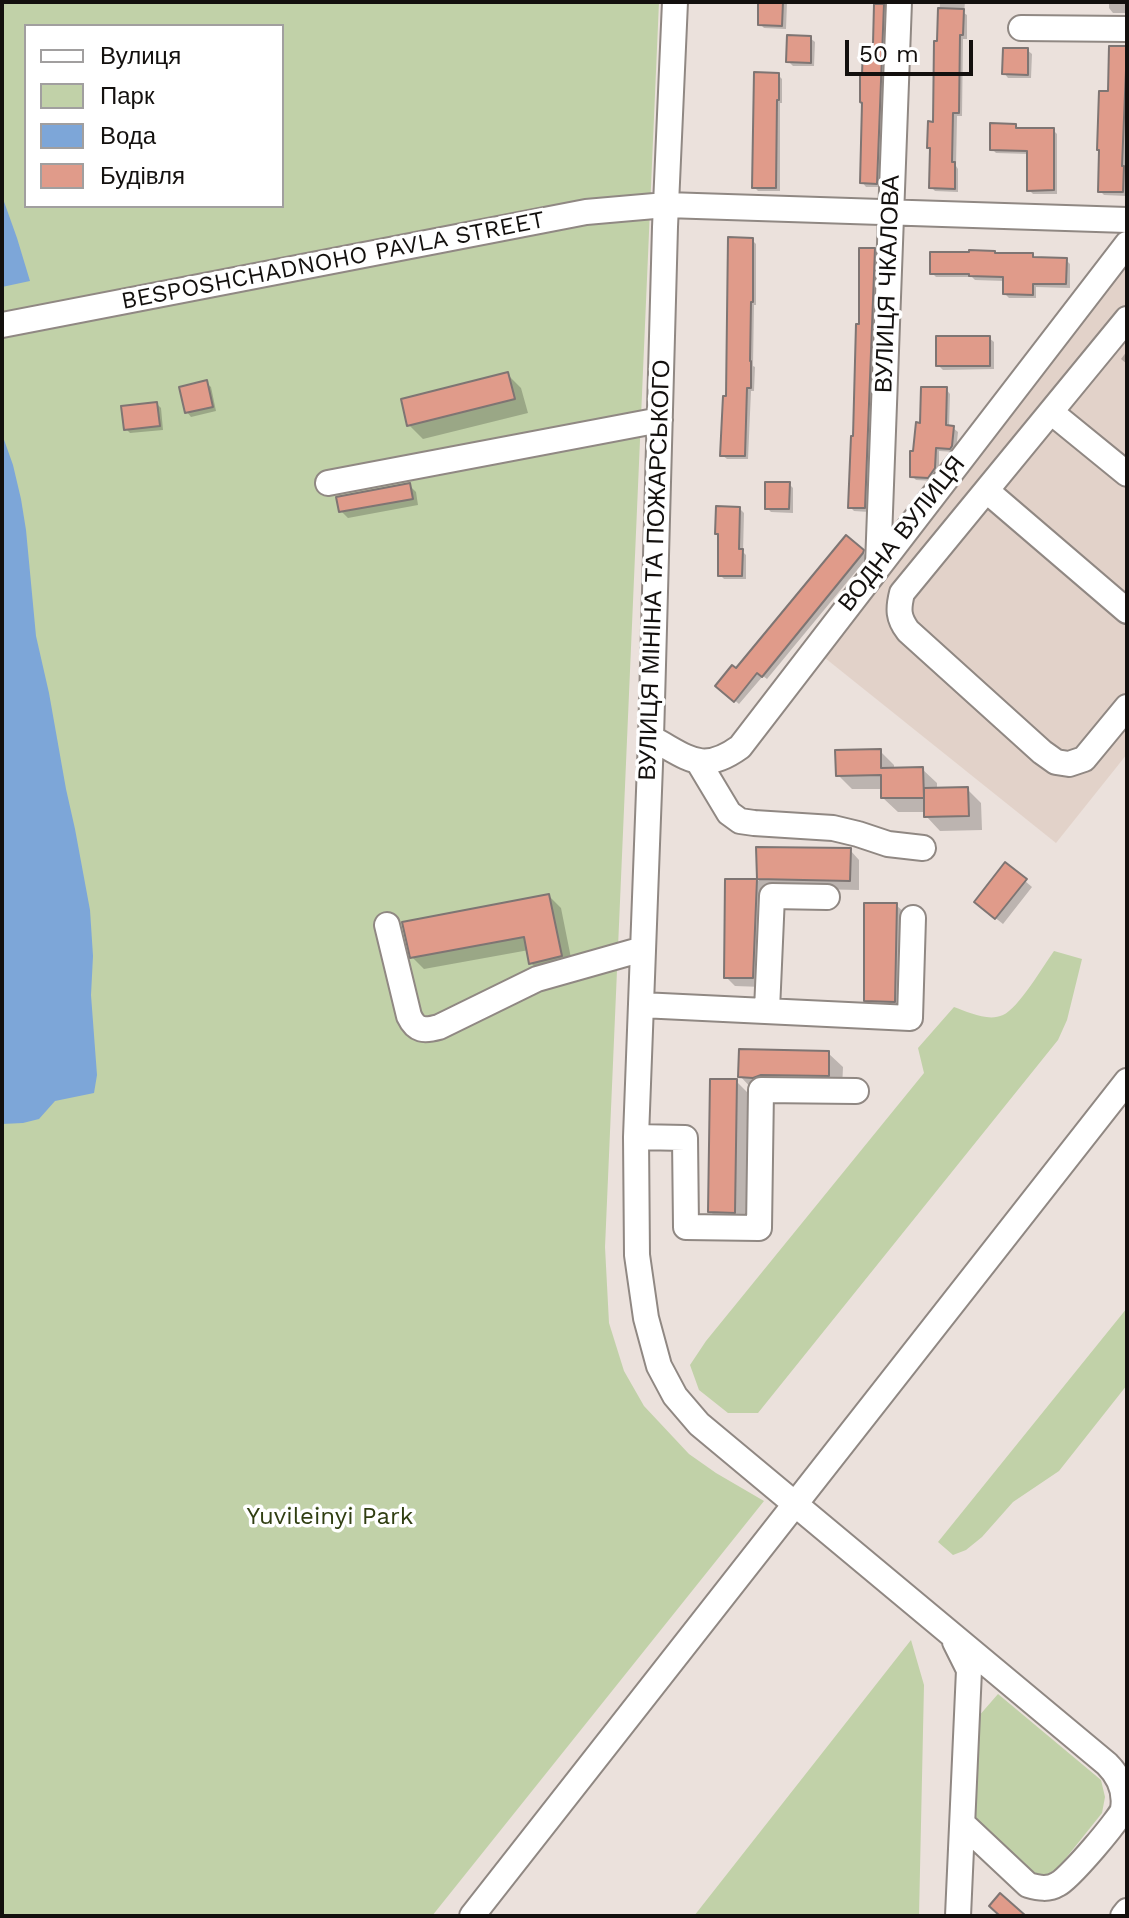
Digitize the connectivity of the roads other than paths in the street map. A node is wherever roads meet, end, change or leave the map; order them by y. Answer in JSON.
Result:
{"nodes":[{"id":1,"x":675,"y":2,"type":"edge"},
{"id":2,"x":899,"y":2,"type":"edge"},
{"id":3,"x":1021,"y":28,"type":"dead end"},
{"id":4,"x":1127,"y":29,"type":"edge"},
{"id":5,"x":666,"y":205,"type":"junction"},
{"id":6,"x":891,"y":213,"type":"junction"},
{"id":7,"x":1127,"y":220,"type":"edge"},
{"id":8,"x":1127,"y":244,"type":"edge"},
{"id":9,"x":1127,"y":319,"type":"edge"},
{"id":10,"x":2,"y":325,"type":"edge"},
{"id":11,"x":1051,"y":412,"type":"junction"},
{"id":12,"x":660,"y":420,"type":"junction"},
{"id":13,"x":1127,"y":474,"type":"edge"},
{"id":14,"x":328,"y":483,"type":"dead end"},
{"id":15,"x":987,"y":491,"type":"junction"},
{"id":16,"x":878,"y":565,"type":"junction"},
{"id":17,"x":1127,"y":611,"type":"edge"},
{"id":18,"x":1127,"y":707,"type":"edge"},
{"id":19,"x":651,"y":738,"type":"junction"},
{"id":20,"x":699,"y":763,"type":"junction"},
{"id":21,"x":923,"y":848,"type":"dead end"},
{"id":22,"x":827,"y":897,"type":"dead end"},
{"id":23,"x":913,"y":918,"type":"dead end"},
{"id":24,"x":387,"y":925,"type":"dead end"},
{"id":25,"x":643,"y":949,"type":"junction"},
{"id":26,"x":641,"y":1005,"type":"junction"},
{"id":27,"x":767,"y":1010,"type":"junction"},
{"id":28,"x":1127,"y":1081,"type":"edge"},
{"id":29,"x":856,"y":1091,"type":"dead end"},
{"id":30,"x":636,"y":1137,"type":"junction"},
{"id":31,"x":795,"y":1505,"type":"junction"},
{"id":32,"x":950,"y":1633,"type":"junction"},
{"id":33,"x":1125,"y":1794,"type":"edge"},
{"id":34,"x":963,"y":1824,"type":"junction"},
{"id":35,"x":963,"y":1911,"type":"edge"},
{"id":36,"x":1127,"y":1911,"type":"edge"},
{"id":37,"x":472,"y":1916,"type":"edge"},
{"id":38,"x":1123,"y":1916,"type":"edge"}],
"edges":[{"from":1,"to":5,"type":"street","name":"ВУЛИЦЯ МІНІНА ТА ПОЖАРСЬКОГО"},
{"from":2,"to":6,"type":"street","name":"ВУЛИЦЯ ЧКАЛОВА"},
{"from":3,"to":4,"type":"street"},
{"from":5,"to":6,"type":"street","name":"BESPOSHCHADNOHO PAVLA STREET"},
{"from":5,"to":10,"type":"street","name":"BESPOSHCHADNOHO PAVLA STREET"},
{"from":5,"to":12,"type":"street","name":"ВУЛИЦЯ МІНІНА ТА ПОЖАРСЬКОГО"},
{"from":6,"to":7,"type":"street","name":"BESPOSHCHADNOHO PAVLA STREET"},
{"from":6,"to":16,"type":"street","name":"ВУЛИЦЯ ЧКАЛОВА"},
{"from":8,"to":16,"type":"street","name":"ВОДНА ВУЛИЦЯ"},
{"from":9,"to":11,"type":"street"},
{"from":11,"to":13,"type":"street"},
{"from":11,"to":15,"type":"street"},
{"from":12,"to":14,"type":"street"},
{"from":12,"to":19,"type":"street","name":"ВУЛИЦЯ МІНІНА ТА ПОЖАРСЬКОГО"},
{"from":15,"to":17,"type":"street"},
{"from":15,"to":18,"type":"street"},
{"from":16,"to":20,"type":"street","name":"ВОДНА ВУЛИЦЯ"},
{"from":19,"to":20,"type":"street"},
{"from":19,"to":25,"type":"street","name":"ВУЛИЦЯ МІНІНА ТА ПОЖАРСЬКОГО"},
{"from":20,"to":21,"type":"street"},
{"from":22,"to":27,"type":"street"},
{"from":23,"to":27,"type":"street"},
{"from":24,"to":25,"type":"street"},
{"from":25,"to":26,"type":"street","name":"ВУЛИЦЯ МІНІНА ТА ПОЖАРСЬКОГО"},
{"from":26,"to":27,"type":"street"},
{"from":26,"to":30,"type":"street","name":"ВУЛИЦЯ МІНІНА ТА ПОЖАРСЬКОГО"},
{"from":28,"to":31,"type":"street"},
{"from":29,"to":30,"type":"street"},
{"from":30,"to":31,"type":"street","name":"ВУЛИЦЯ МІНІНА ТА ПОЖАРСЬКОГО"},
{"from":31,"to":32,"type":"street","name":"ВУЛИЦЯ МІНІНА ТА ПОЖАРСЬКОГО"},
{"from":31,"to":37,"type":"street"},
{"from":32,"to":33,"type":"street","name":"ВУЛИЦЯ МІНІНА ТА ПОЖАРСЬКОГО"},
{"from":32,"to":34,"type":"street"},
{"from":33,"to":34,"type":"street"},
{"from":34,"to":35,"type":"street"},
{"from":36,"to":38,"type":"street"}]}
